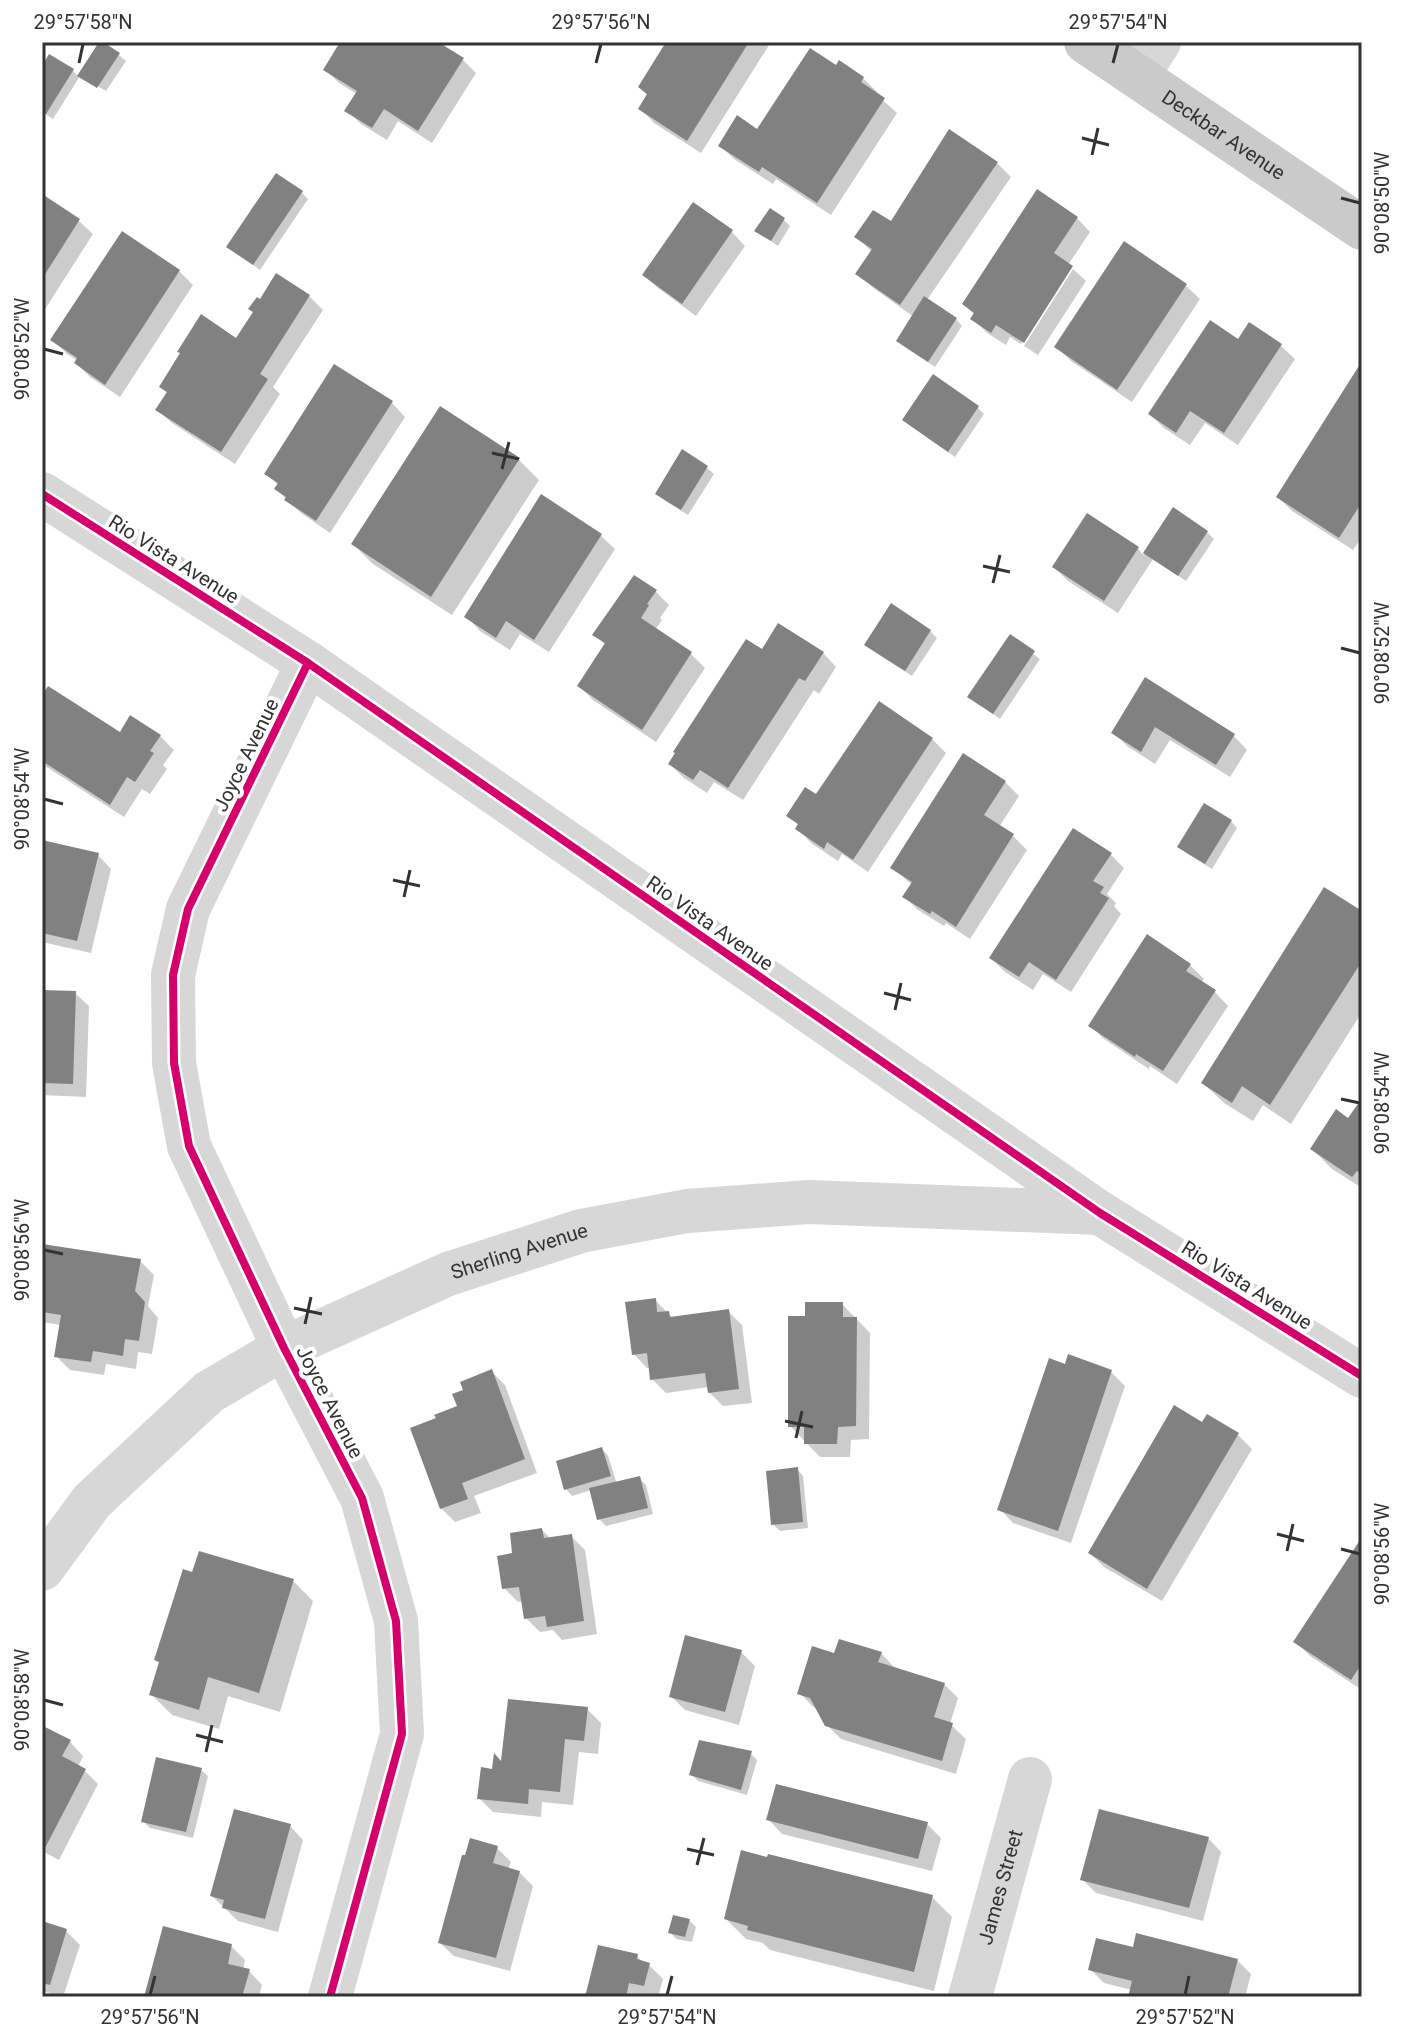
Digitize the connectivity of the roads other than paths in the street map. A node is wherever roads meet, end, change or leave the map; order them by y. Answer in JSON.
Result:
{"nodes":[{"id":1,"x":1086,"y":42,"type":"edge"},
{"id":2,"x":1148,"y":59,"type":"edge"},
{"id":3,"x":1362,"y":228,"type":"edge"},
{"id":4,"x":42,"y":494,"type":"edge"},
{"id":5,"x":308,"y":663,"type":"junction"},
{"id":6,"x":1100,"y":1213,"type":"junction"},
{"id":7,"x":284,"y":1348,"type":"junction"},
{"id":8,"x":1362,"y":1376,"type":"edge"},
{"id":9,"x":42,"y":1569,"type":"edge"},
{"id":10,"x":1030,"y":1779,"type":"dead end"},
{"id":11,"x":330,"y":1997,"type":"edge"},
{"id":12,"x":970,"y":1997,"type":"edge"}],
"edges":[{"from":1,"to":2,"type":"main road","name":"Deckbar Avenue"},
{"from":2,"to":3,"type":"main road","name":"Deckbar Avenue"},
{"from":4,"to":5,"type":"street","name":"Rio Vista Avenue"},
{"from":5,"to":6,"type":"street","name":"Rio Vista Avenue"},
{"from":5,"to":7,"type":"street","name":"Joyce Avenue"},
{"from":6,"to":7,"type":"street","name":"Sherling Avenue"},
{"from":6,"to":8,"type":"street","name":"Rio Vista Avenue"},
{"from":7,"to":9,"type":"street","name":"Sherling Avenue"},
{"from":7,"to":11,"type":"street","name":"Joyce Avenue"},
{"from":10,"to":12,"type":"street","name":"James Street"}]}
